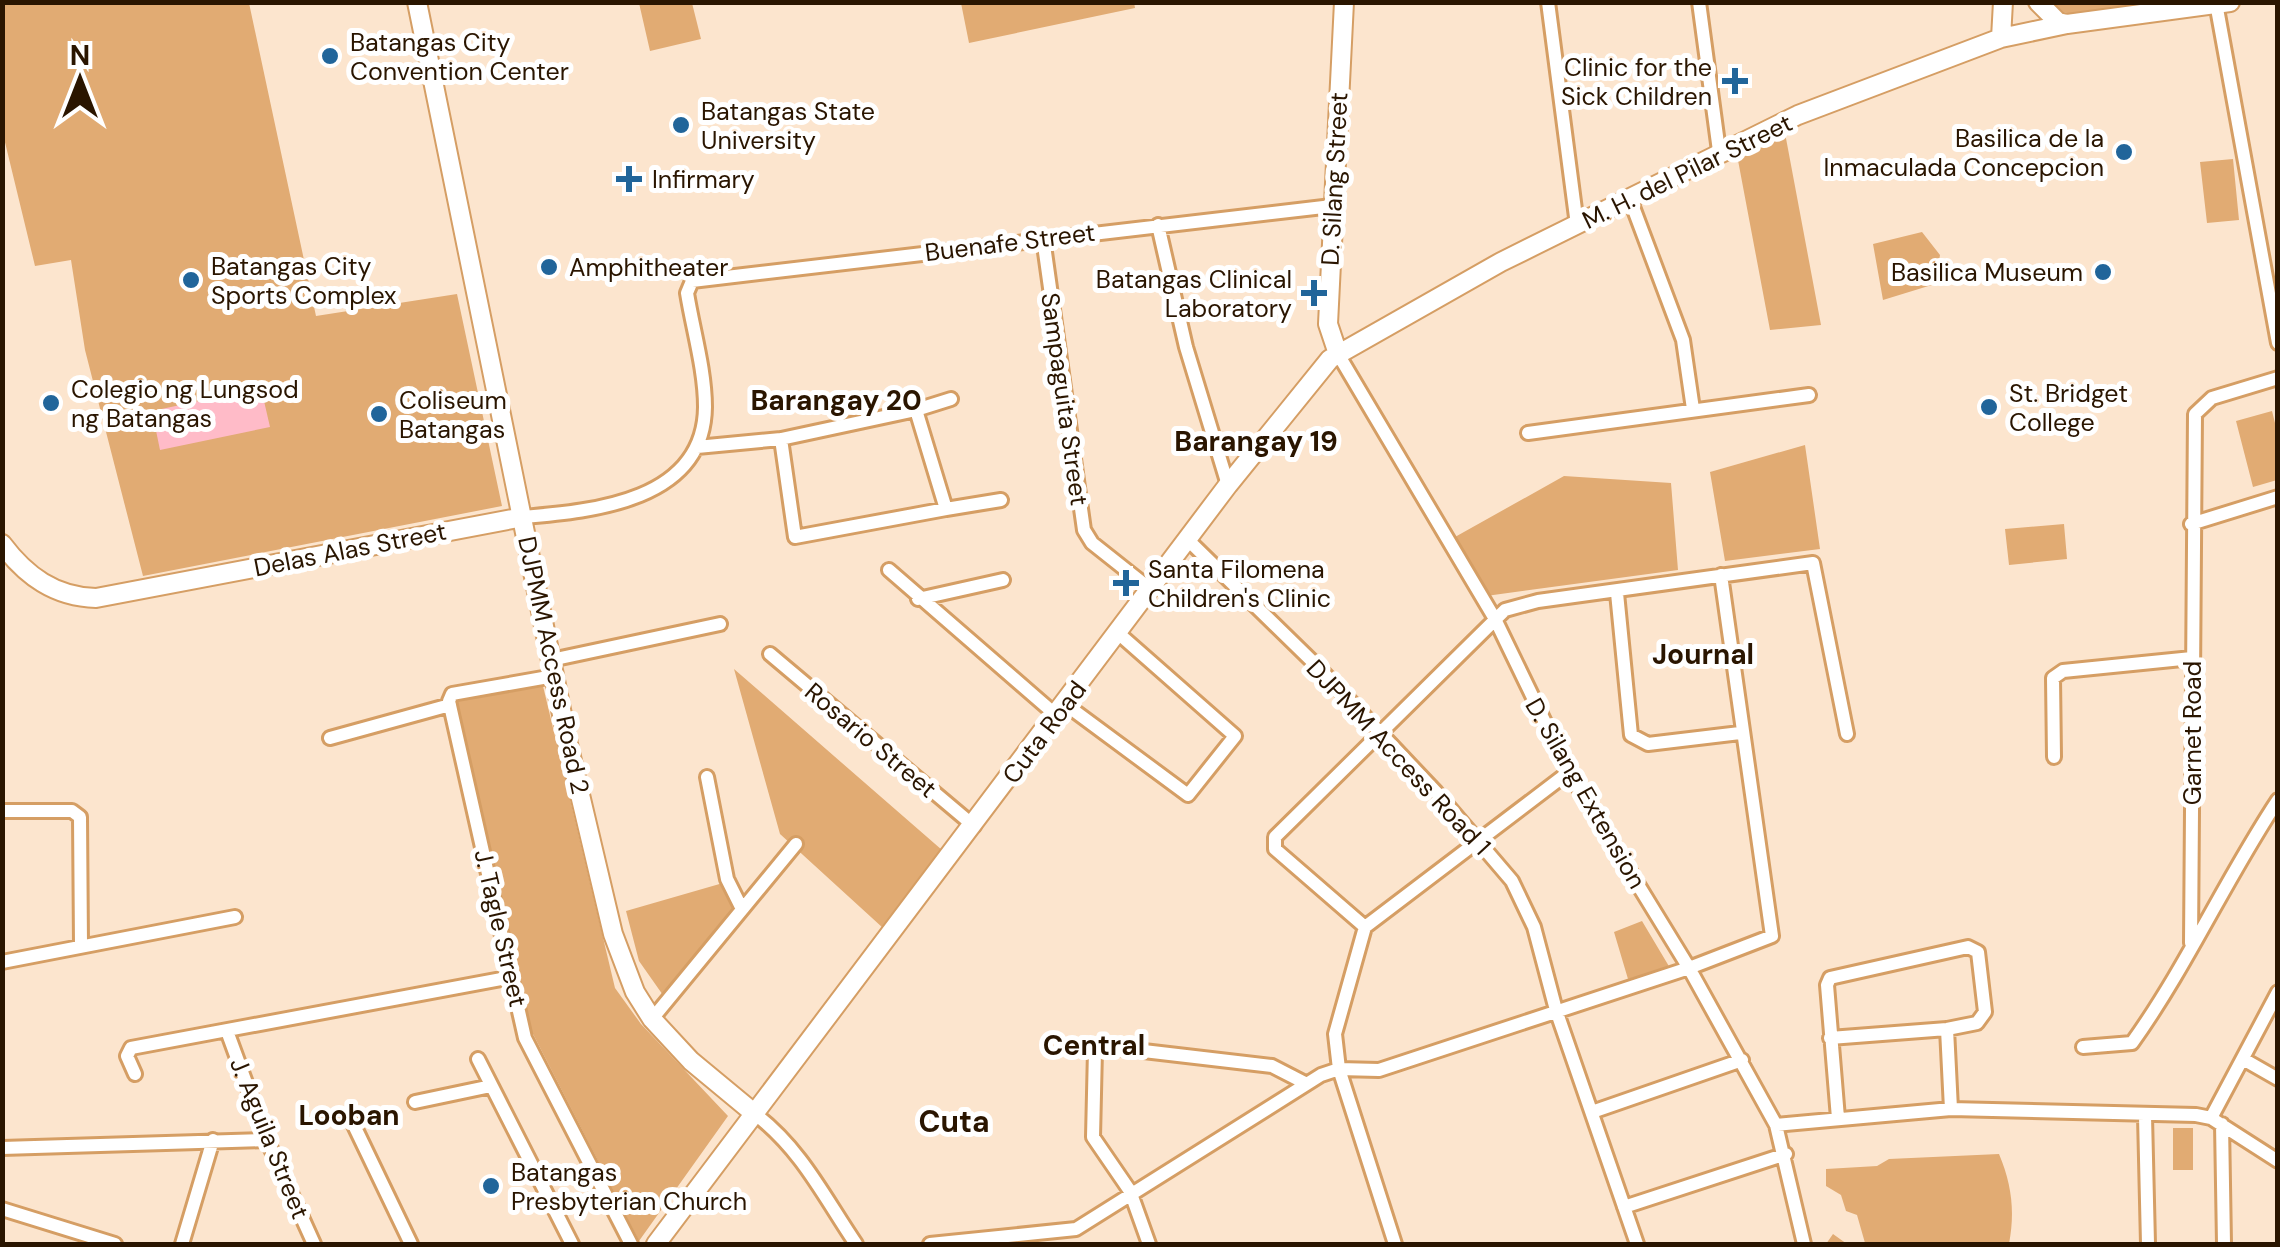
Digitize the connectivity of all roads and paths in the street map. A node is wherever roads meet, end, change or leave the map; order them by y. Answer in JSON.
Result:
{"nodes":[{"id":1,"x":417,"y":2,"type":"edge"},
{"id":2,"x":1344,"y":2,"type":"edge"},
{"id":3,"x":1548,"y":2,"type":"edge"},
{"id":4,"x":1699,"y":2,"type":"edge"},
{"id":5,"x":2003,"y":2,"type":"edge"},
{"id":6,"x":2038,"y":2,"type":"edge"},
{"id":7,"x":2230,"y":2,"type":"edge"},
{"id":8,"x":2216,"y":3,"type":"edge"},
{"id":9,"x":2068,"y":24,"type":"junction"},
{"id":10,"x":2001,"y":38,"type":"junction"},
{"id":11,"x":1719,"y":152,"type":"junction"},
{"id":12,"x":1630,"y":199,"type":"junction"},
{"id":13,"x":1332,"y":206,"type":"junction"},
{"id":14,"x":1158,"y":225,"type":"junction"},
{"id":15,"x":1577,"y":226,"type":"junction"},
{"id":16,"x":1042,"y":238,"type":"junction"},
{"id":17,"x":2278,"y":343,"type":"edge"},
{"id":18,"x":1338,"y":354,"type":"junction"},
{"id":19,"x":2278,"y":378,"type":"edge"},
{"id":20,"x":1809,"y":395,"type":"dead end"},
{"id":21,"x":951,"y":399,"type":"dead end"},
{"id":22,"x":1693,"y":409,"type":"junction"},
{"id":23,"x":916,"y":410,"type":"junction"},
{"id":24,"x":1528,"y":432,"type":"dead end"},
{"id":25,"x":782,"y":439,"type":"junction"},
{"id":26,"x":697,"y":447,"type":"junction"},
{"id":27,"x":1228,"y":485,"type":"junction"},
{"id":28,"x":2278,"y":497,"type":"edge"},
{"id":29,"x":1001,"y":500,"type":"dead end"},
{"id":30,"x":946,"y":508,"type":"junction"},
{"id":31,"x":522,"y":517,"type":"junction"},
{"id":32,"x":2191,"y":524,"type":"junction"},
{"id":33,"x":1188,"y":540,"type":"junction"},
{"id":34,"x":2,"y":544,"type":"edge"},
{"id":35,"x":889,"y":570,"type":"dead end"},
{"id":36,"x":1722,"y":575,"type":"junction"},
{"id":37,"x":1003,"y":580,"type":"dead end"},
{"id":38,"x":1150,"y":589,"type":"junction"},
{"id":39,"x":1617,"y":593,"type":"junction"},
{"id":40,"x":918,"y":599,"type":"junction"},
{"id":41,"x":1495,"y":620,"type":"junction"},
{"id":42,"x":720,"y":624,"type":"dead end"},
{"id":43,"x":1118,"y":633,"type":"junction"},
{"id":44,"x":770,"y":654,"type":"dead end"},
{"id":45,"x":2192,"y":658,"type":"junction"},
{"id":46,"x":553,"y":668,"type":"junction"},
{"id":47,"x":450,"y":705,"type":"junction"},
{"id":48,"x":1061,"y":710,"type":"junction"},
{"id":49,"x":1740,"y":732,"type":"junction"},
{"id":50,"x":1847,"y":734,"type":"dead end"},
{"id":51,"x":1381,"y":736,"type":"junction"},
{"id":52,"x":330,"y":738,"type":"dead end"},
{"id":53,"x":2054,"y":757,"type":"dead end"},
{"id":54,"x":1570,"y":772,"type":"junction"},
{"id":55,"x":707,"y":777,"type":"dead end"},
{"id":56,"x":2278,"y":800,"type":"edge"},
{"id":57,"x":2,"y":811,"type":"edge"},
{"id":58,"x":974,"y":826,"type":"junction"},
{"id":59,"x":1480,"y":843,"type":"junction"},
{"id":60,"x":796,"y":844,"type":"dead end"},
{"id":61,"x":742,"y":907,"type":"junction"},
{"id":62,"x":235,"y":917,"type":"dead end"},
{"id":63,"x":1365,"y":927,"type":"junction"},
{"id":64,"x":2191,"y":943,"type":"junction"},
{"id":65,"x":81,"y":945,"type":"junction"},
{"id":66,"x":2,"y":962,"type":"edge"},
{"id":67,"x":1689,"y":968,"type":"junction"},
{"id":68,"x":512,"y":977,"type":"junction"},
{"id":69,"x":2276,"y":1000,"type":"edge"},
{"id":70,"x":1556,"y":1010,"type":"junction"},
{"id":71,"x":652,"y":1019,"type":"junction"},
{"id":72,"x":1948,"y":1030,"type":"junction"},
{"id":73,"x":228,"y":1031,"type":"junction"},
{"id":74,"x":1830,"y":1038,"type":"junction"},
{"id":75,"x":2083,"y":1047,"type":"dead end"},
{"id":76,"x":478,"y":1059,"type":"dead end"},
{"id":77,"x":2243,"y":1059,"type":"junction"},
{"id":78,"x":1742,"y":1060,"type":"junction"},
{"id":79,"x":1339,"y":1069,"type":"junction"},
{"id":80,"x":134,"y":1074,"type":"dead end"},
{"id":81,"x":2278,"y":1078,"type":"edge"},
{"id":82,"x":1305,"y":1083,"type":"junction"},
{"id":83,"x":491,"y":1086,"type":"junction"},
{"id":84,"x":415,"y":1102,"type":"dead end"},
{"id":85,"x":1951,"y":1108,"type":"junction"},
{"id":86,"x":1592,"y":1112,"type":"junction"},
{"id":87,"x":755,"y":1114,"type":"junction"},
{"id":88,"x":2145,"y":1116,"type":"junction"},
{"id":89,"x":350,"y":1117,"type":"dead end"},
{"id":90,"x":1838,"y":1118,"type":"junction"},
{"id":91,"x":2216,"y":1121,"type":"junction"},
{"id":92,"x":1776,"y":1125,"type":"junction"},
{"id":93,"x":213,"y":1140,"type":"junction"},
{"id":94,"x":267,"y":1140,"type":"junction"},
{"id":95,"x":2,"y":1148,"type":"edge"},
{"id":96,"x":1786,"y":1154,"type":"junction"},
{"id":97,"x":2278,"y":1161,"type":"edge"},
{"id":98,"x":1130,"y":1191,"type":"junction"},
{"id":99,"x":1624,"y":1207,"type":"junction"},
{"id":100,"x":2,"y":1209,"type":"edge"},
{"id":101,"x":670,"y":1236,"type":"edge"},
{"id":102,"x":853,"y":1240,"type":"edge"},
{"id":103,"x":1008,"y":1240,"type":"edge"},
{"id":104,"x":116,"y":1244,"type":"edge"},
{"id":105,"x":182,"y":1244,"type":"edge"},
{"id":106,"x":314,"y":1244,"type":"edge"},
{"id":107,"x":411,"y":1244,"type":"edge"},
{"id":108,"x":572,"y":1244,"type":"edge"},
{"id":109,"x":631,"y":1244,"type":"edge"},
{"id":110,"x":656,"y":1244,"type":"edge"},
{"id":111,"x":838,"y":1244,"type":"edge"},
{"id":112,"x":930,"y":1244,"type":"edge"},
{"id":113,"x":1150,"y":1244,"type":"edge"},
{"id":114,"x":1395,"y":1244,"type":"edge"},
{"id":115,"x":1637,"y":1244,"type":"edge"},
{"id":116,"x":1804,"y":1244,"type":"edge"},
{"id":117,"x":2148,"y":1244,"type":"edge"},
{"id":118,"x":2224,"y":1244,"type":"edge"}],
"edges":[{"from":1,"to":31,"type":"street","name":"DJPMM Access Road 2"},
{"from":2,"to":13,"type":"street","name":"D. Silang Street"},
{"from":3,"to":15,"type":"street"},
{"from":4,"to":11,"type":"street"},
{"from":5,"to":10,"type":"street"},
{"from":6,"to":9,"type":"street"},
{"from":7,"to":8,"type":"street","name":"M. H. del Pilar Street"},
{"from":8,"to":9,"type":"street","name":"M. H. del Pilar Street"},
{"from":8,"to":17,"type":"street"},
{"from":9,"to":10,"type":"street","name":"M. H. del Pilar Street"},
{"from":10,"to":11,"type":"street","name":"M. H. del Pilar Street"},
{"from":11,"to":12,"type":"street","name":"M. H. del Pilar Street"},
{"from":12,"to":15,"type":"street","name":"M. H. del Pilar Street"},
{"from":12,"to":22,"type":"street"},
{"from":13,"to":14,"type":"street","name":"Buenafe Street"},
{"from":13,"to":18,"type":"street","name":"D. Silang Street"},
{"from":14,"to":16,"type":"street","name":"Buenafe Street"},
{"from":14,"to":27,"type":"street"},
{"from":15,"to":18,"type":"street","name":"M. H. del Pilar Street"},
{"from":16,"to":26,"type":"street","name":"Buenafe Street"},
{"from":16,"to":38,"type":"street","name":"Sampaguita Street"},
{"from":18,"to":27,"type":"street","name":"Cuta Road"},
{"from":18,"to":41,"type":"street","name":"D. Silang Extension"},
{"from":19,"to":32,"type":"street","name":"Garnet Road"},
{"from":20,"to":22,"type":"street"},
{"from":21,"to":23,"type":"street"},
{"from":22,"to":24,"type":"street"},
{"from":23,"to":25,"type":"street"},
{"from":23,"to":30,"type":"street"},
{"from":25,"to":26,"type":"street"},
{"from":25,"to":30,"type":"street"},
{"from":26,"to":31,"type":"street","name":"Delas Alas Street"},
{"from":27,"to":33,"type":"street","name":"Cuta Road"},
{"from":28,"to":32,"type":"street"},
{"from":29,"to":30,"type":"street"},
{"from":31,"to":34,"type":"street","name":"Delas Alas Street"},
{"from":31,"to":46,"type":"street","name":"DJPMM Access Road 2"},
{"from":32,"to":45,"type":"street","name":"Garnet Road"},
{"from":33,"to":38,"type":"street","name":"Cuta Road"},
{"from":33,"to":51,"type":"street","name":"DJPMM Access Road 1"},
{"from":35,"to":40,"type":"street"},
{"from":36,"to":39,"type":"street"},
{"from":36,"to":49,"type":"street"},
{"from":36,"to":50,"type":"street"},
{"from":37,"to":40,"type":"street"},
{"from":38,"to":43,"type":"street","name":"Cuta Road"},
{"from":39,"to":41,"type":"street"},
{"from":39,"to":49,"type":"street"},
{"from":40,"to":48,"type":"street"},
{"from":41,"to":51,"type":"street"},
{"from":41,"to":54,"type":"street","name":"D. Silang Extension"},
{"from":42,"to":46,"type":"street"},
{"from":43,"to":48,"type":"street","name":"Cuta Road"},
{"from":43,"to":48,"type":"street"},
{"from":44,"to":58,"type":"street","name":"Rosario Street"},
{"from":45,"to":53,"type":"street"},
{"from":45,"to":64,"type":"street","name":"Garnet Road"},
{"from":46,"to":47,"type":"street"},
{"from":46,"to":71,"type":"street","name":"DJPMM Access Road 2"},
{"from":47,"to":52,"type":"street"},
{"from":47,"to":68,"type":"street","name":"J. Tagle Street"},
{"from":48,"to":58,"type":"street","name":"Cuta Road"},
{"from":49,"to":67,"type":"street"},
{"from":51,"to":59,"type":"street","name":"DJPMM Access Road 1"},
{"from":51,"to":63,"type":"street"},
{"from":54,"to":59,"type":"street"},
{"from":54,"to":67,"type":"street","name":"D. Silang Extension"},
{"from":55,"to":61,"type":"street"},
{"from":56,"to":64,"type":"street"},
{"from":57,"to":65,"type":"street"},
{"from":58,"to":87,"type":"street","name":"Cuta Road"},
{"from":59,"to":63,"type":"street"},
{"from":59,"to":70,"type":"street","name":"DJPMM Access Road 1"},
{"from":60,"to":61,"type":"street"},
{"from":61,"to":71,"type":"street"},
{"from":62,"to":65,"type":"street"},
{"from":63,"to":79,"type":"street"},
{"from":64,"to":75,"type":"street"},
{"from":65,"to":66,"type":"street"},
{"from":67,"to":70,"type":"street"},
{"from":67,"to":78,"type":"street","name":"D. Silang Extension"},
{"from":68,"to":73,"type":"street"},
{"from":68,"to":109,"type":"street","name":"J. Tagle Street"},
{"from":69,"to":77,"type":"street"},
{"from":70,"to":79,"type":"street"},
{"from":70,"to":86,"type":"street","name":"DJPMM Access Road 1"},
{"from":71,"to":87,"type":"street","name":"DJPMM Access Road 2"},
{"from":72,"to":74,"type":"street"},
{"from":72,"to":74,"type":"street"},
{"from":72,"to":85,"type":"street"},
{"from":73,"to":80,"type":"street"},
{"from":73,"to":94,"type":"street","name":"J. Aguila Street"},
{"from":74,"to":90,"type":"street"},
{"from":76,"to":83,"type":"street"},
{"from":77,"to":81,"type":"street"},
{"from":77,"to":91,"type":"street"},
{"from":78,"to":86,"type":"street"},
{"from":78,"to":92,"type":"street","name":"D. Silang Extension"},
{"from":79,"to":82,"type":"street"},
{"from":79,"to":114,"type":"street"},
{"from":82,"to":98,"type":"street"},
{"from":82,"to":98,"type":"street"},
{"from":83,"to":84,"type":"street"},
{"from":83,"to":108,"type":"street"},
{"from":85,"to":88,"type":"street"},
{"from":85,"to":90,"type":"street"},
{"from":86,"to":99,"type":"street","name":"DJPMM Access Road 1"},
{"from":87,"to":101,"type":"street","name":"Cuta Road"},
{"from":87,"to":102,"type":"street","name":"DJPMM Access Road 2"},
{"from":88,"to":91,"type":"street"},
{"from":88,"to":117,"type":"street"},
{"from":89,"to":107,"type":"street"},
{"from":90,"to":92,"type":"street"},
{"from":91,"to":97,"type":"street"},
{"from":91,"to":118,"type":"street"},
{"from":92,"to":96,"type":"street","name":"D. Silang Extension"},
{"from":93,"to":94,"type":"street"},
{"from":93,"to":95,"type":"street"},
{"from":93,"to":105,"type":"street"},
{"from":94,"to":106,"type":"street","name":"J. Aguila Street"},
{"from":96,"to":99,"type":"street"},
{"from":96,"to":116,"type":"street","name":"D. Silang Extension"},
{"from":98,"to":103,"type":"street"},
{"from":98,"to":113,"type":"street"},
{"from":99,"to":115,"type":"street","name":"DJPMM Access Road 1"},
{"from":100,"to":104,"type":"street"},
{"from":101,"to":110,"type":"street","name":"Cuta Road"},
{"from":102,"to":111,"type":"street"},
{"from":103,"to":112,"type":"street"}]}
